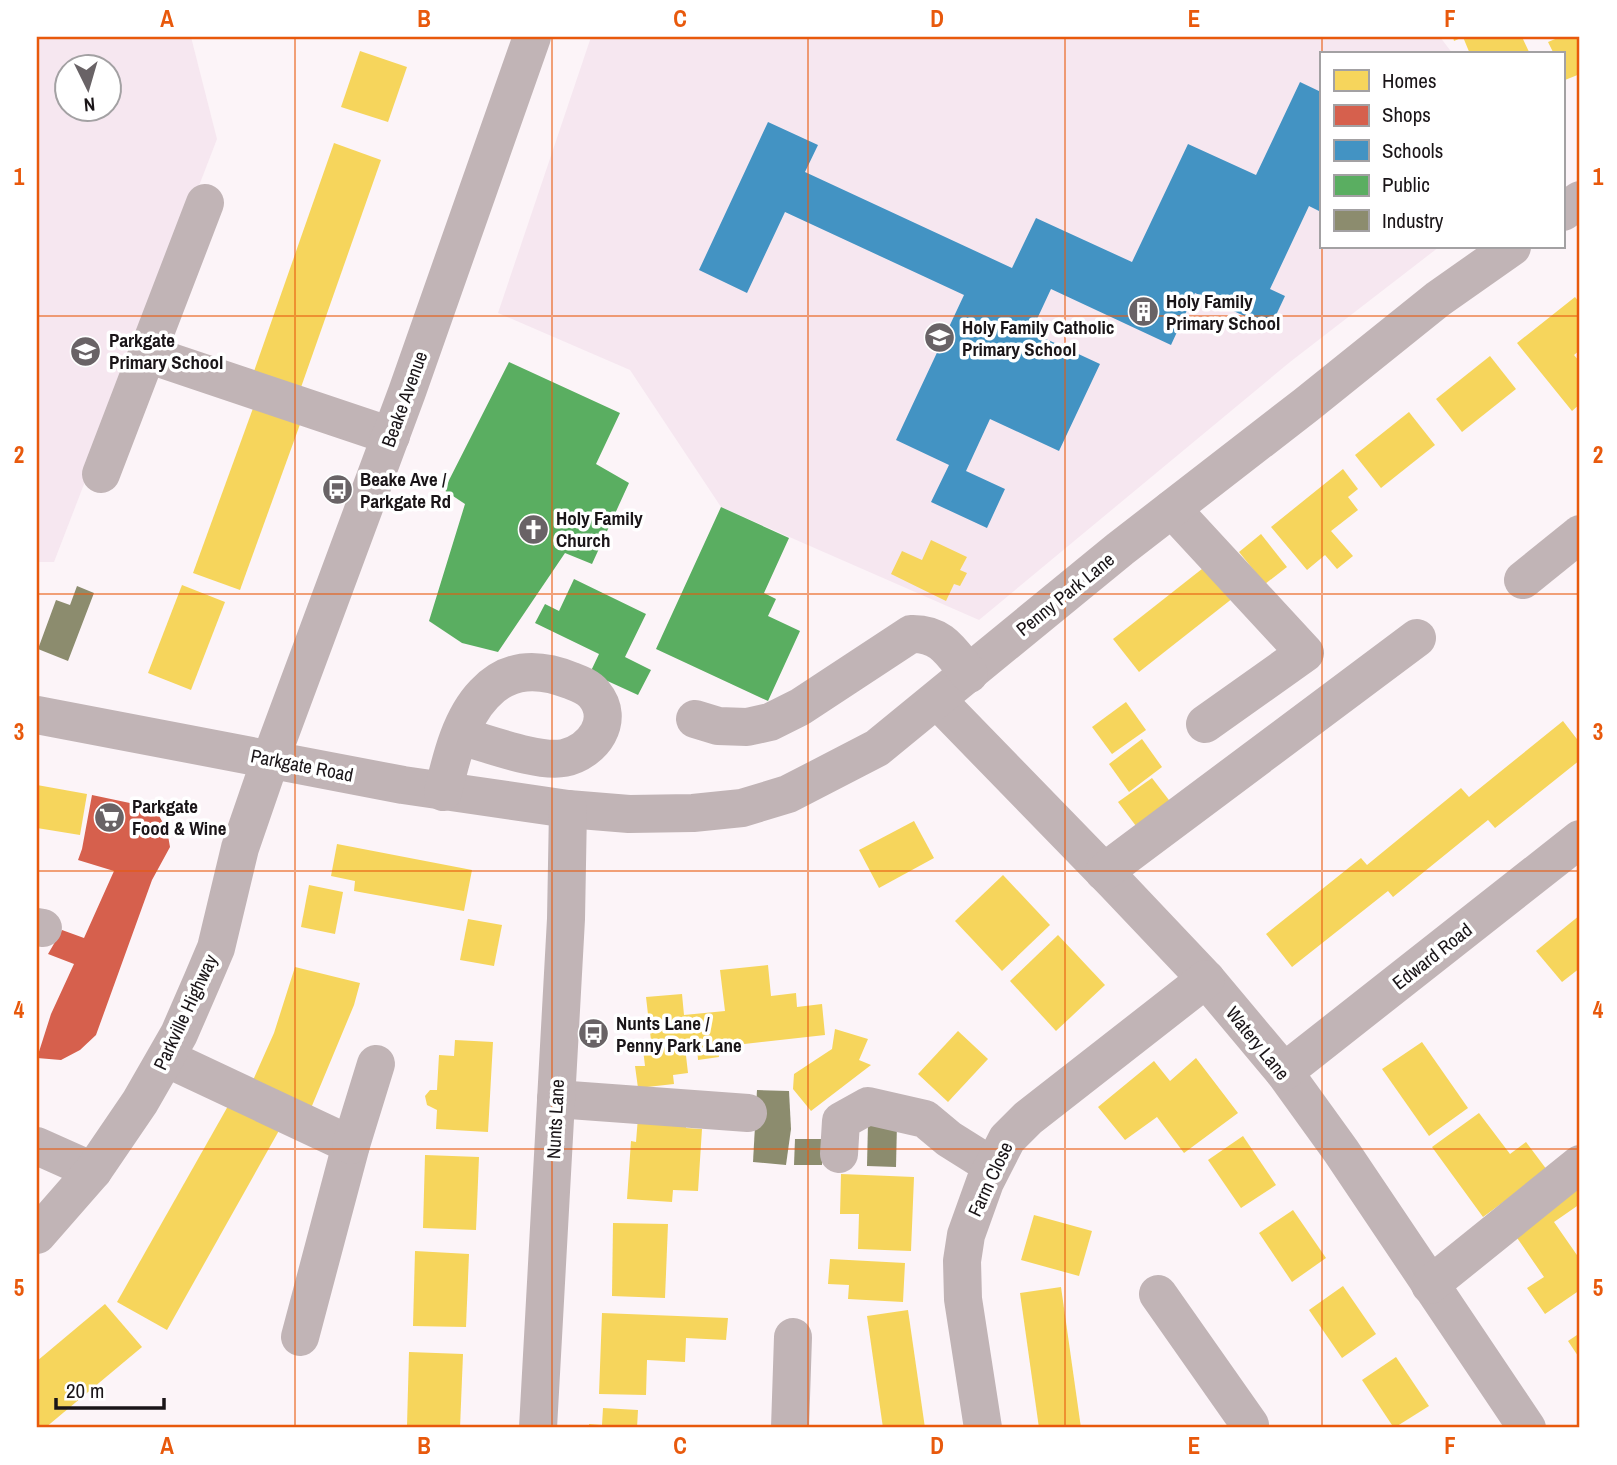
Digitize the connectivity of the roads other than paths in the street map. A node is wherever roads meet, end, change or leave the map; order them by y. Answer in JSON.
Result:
{"nodes":[{"id":1,"x":532,"y":37,"type":"edge"},
{"id":2,"x":1580,"y":200,"type":"edge"},
{"id":3,"x":205,"y":203,"type":"dead end"},
{"id":4,"x":1564,"y":211,"type":"edge"},
{"id":5,"x":1511,"y":248,"type":"edge"},
{"id":6,"x":147,"y":354,"type":"junction"},
{"id":7,"x":391,"y":436,"type":"junction"},
{"id":8,"x":101,"y":474,"type":"dead end"},
{"id":9,"x":1172,"y":509,"type":"junction"},
{"id":10,"x":1580,"y":534,"type":"edge"},
{"id":11,"x":1522,"y":580,"type":"dead end"},
{"id":12,"x":1418,"y":638,"type":"dead end"},
{"id":13,"x":969,"y":674,"type":"junction"},
{"id":14,"x":937,"y":700,"type":"junction"},
{"id":15,"x":37,"y":715,"type":"edge"},
{"id":16,"x":695,"y":719,"type":"dead end"},
{"id":17,"x":1205,"y":724,"type":"dead end"},
{"id":18,"x":460,"y":736,"type":"dead end"},
{"id":19,"x":271,"y":758,"type":"junction"},
{"id":20,"x":443,"y":792,"type":"junction"},
{"id":21,"x":568,"y":809,"type":"junction"},
{"id":22,"x":1580,"y":839,"type":"edge"},
{"id":23,"x":1104,"y":872,"type":"junction"},
{"id":24,"x":1206,"y":979,"type":"junction"},
{"id":25,"x":166,"y":1058,"type":"junction"},
{"id":26,"x":376,"y":1064,"type":"dead end"},
{"id":27,"x":1284,"y":1072,"type":"junction"},
{"id":28,"x":556,"y":1099,"type":"junction"},
{"id":29,"x":748,"y":1113,"type":"dead end"},
{"id":30,"x":351,"y":1145,"type":"junction"},
{"id":31,"x":37,"y":1146,"type":"edge"},
{"id":32,"x":839,"y":1154,"type":"dead end"},
{"id":33,"x":1580,"y":1164,"type":"edge"},
{"id":34,"x":992,"y":1166,"type":"junction"},
{"id":35,"x":93,"y":1171,"type":"junction"},
{"id":36,"x":37,"y":1235,"type":"edge"},
{"id":37,"x":1430,"y":1285,"type":"junction"},
{"id":38,"x":1158,"y":1294,"type":"dead end"},
{"id":39,"x":300,"y":1337,"type":"dead end"},
{"id":40,"x":793,"y":1337,"type":"dead end"},
{"id":41,"x":1249,"y":1427,"type":"edge"},
{"id":42,"x":538,"y":1428,"type":"edge"},
{"id":43,"x":790,"y":1428,"type":"edge"},
{"id":44,"x":983,"y":1428,"type":"edge"},
{"id":45,"x":1527,"y":1428,"type":"edge"}],
"edges":[{"from":1,"to":7,"type":"street","name":"Beake Avenue"},
{"from":2,"to":4,"type":"street"},
{"from":3,"to":6,"type":"street"},
{"from":5,"to":9,"type":"street","name":"Penny Park Lane"},
{"from":6,"to":7,"type":"street"},
{"from":6,"to":8,"type":"street"},
{"from":7,"to":19,"type":"street","name":"Beake Avenue"},
{"from":9,"to":13,"type":"street","name":"Penny Park Lane"},
{"from":9,"to":17,"type":"street"},
{"from":10,"to":11,"type":"street"},
{"from":12,"to":23,"type":"street"},
{"from":13,"to":14,"type":"street","name":"Penny Park Lane"},
{"from":13,"to":16,"type":"street"},
{"from":14,"to":21,"type":"street","name":"Penny Park Lane"},
{"from":14,"to":23,"type":"street","name":"Watery Lane"},
{"from":15,"to":19,"type":"street","name":"Parkgate Road"},
{"from":18,"to":20,"type":"street"},
{"from":19,"to":20,"type":"street","name":"Parkgate Road"},
{"from":19,"to":25,"type":"street","name":"Parkville Highway"},
{"from":20,"to":21,"type":"street","name":"Parkgate Road"},
{"from":21,"to":28,"type":"street","name":"Nunts Lane"},
{"from":22,"to":27,"type":"street","name":"Edward Road"},
{"from":23,"to":24,"type":"street","name":"Watery Lane"},
{"from":24,"to":27,"type":"street","name":"Watery Lane"},
{"from":24,"to":34,"type":"street","name":"Farm Close"},
{"from":25,"to":30,"type":"street"},
{"from":25,"to":35,"type":"street","name":"Parkville Highway"},
{"from":26,"to":30,"type":"street"},
{"from":27,"to":37,"type":"street","name":"Watery Lane"},
{"from":28,"to":29,"type":"street"},
{"from":28,"to":42,"type":"street","name":"Nunts Lane"},
{"from":30,"to":39,"type":"street"},
{"from":31,"to":35,"type":"street"},
{"from":32,"to":34,"type":"street"},
{"from":33,"to":37,"type":"street"},
{"from":34,"to":44,"type":"street","name":"Farm Close"},
{"from":35,"to":36,"type":"street","name":"Parkville Highway"},
{"from":37,"to":45,"type":"street","name":"Watery Lane"},
{"from":38,"to":41,"type":"street"},
{"from":40,"to":43,"type":"street"}]}
